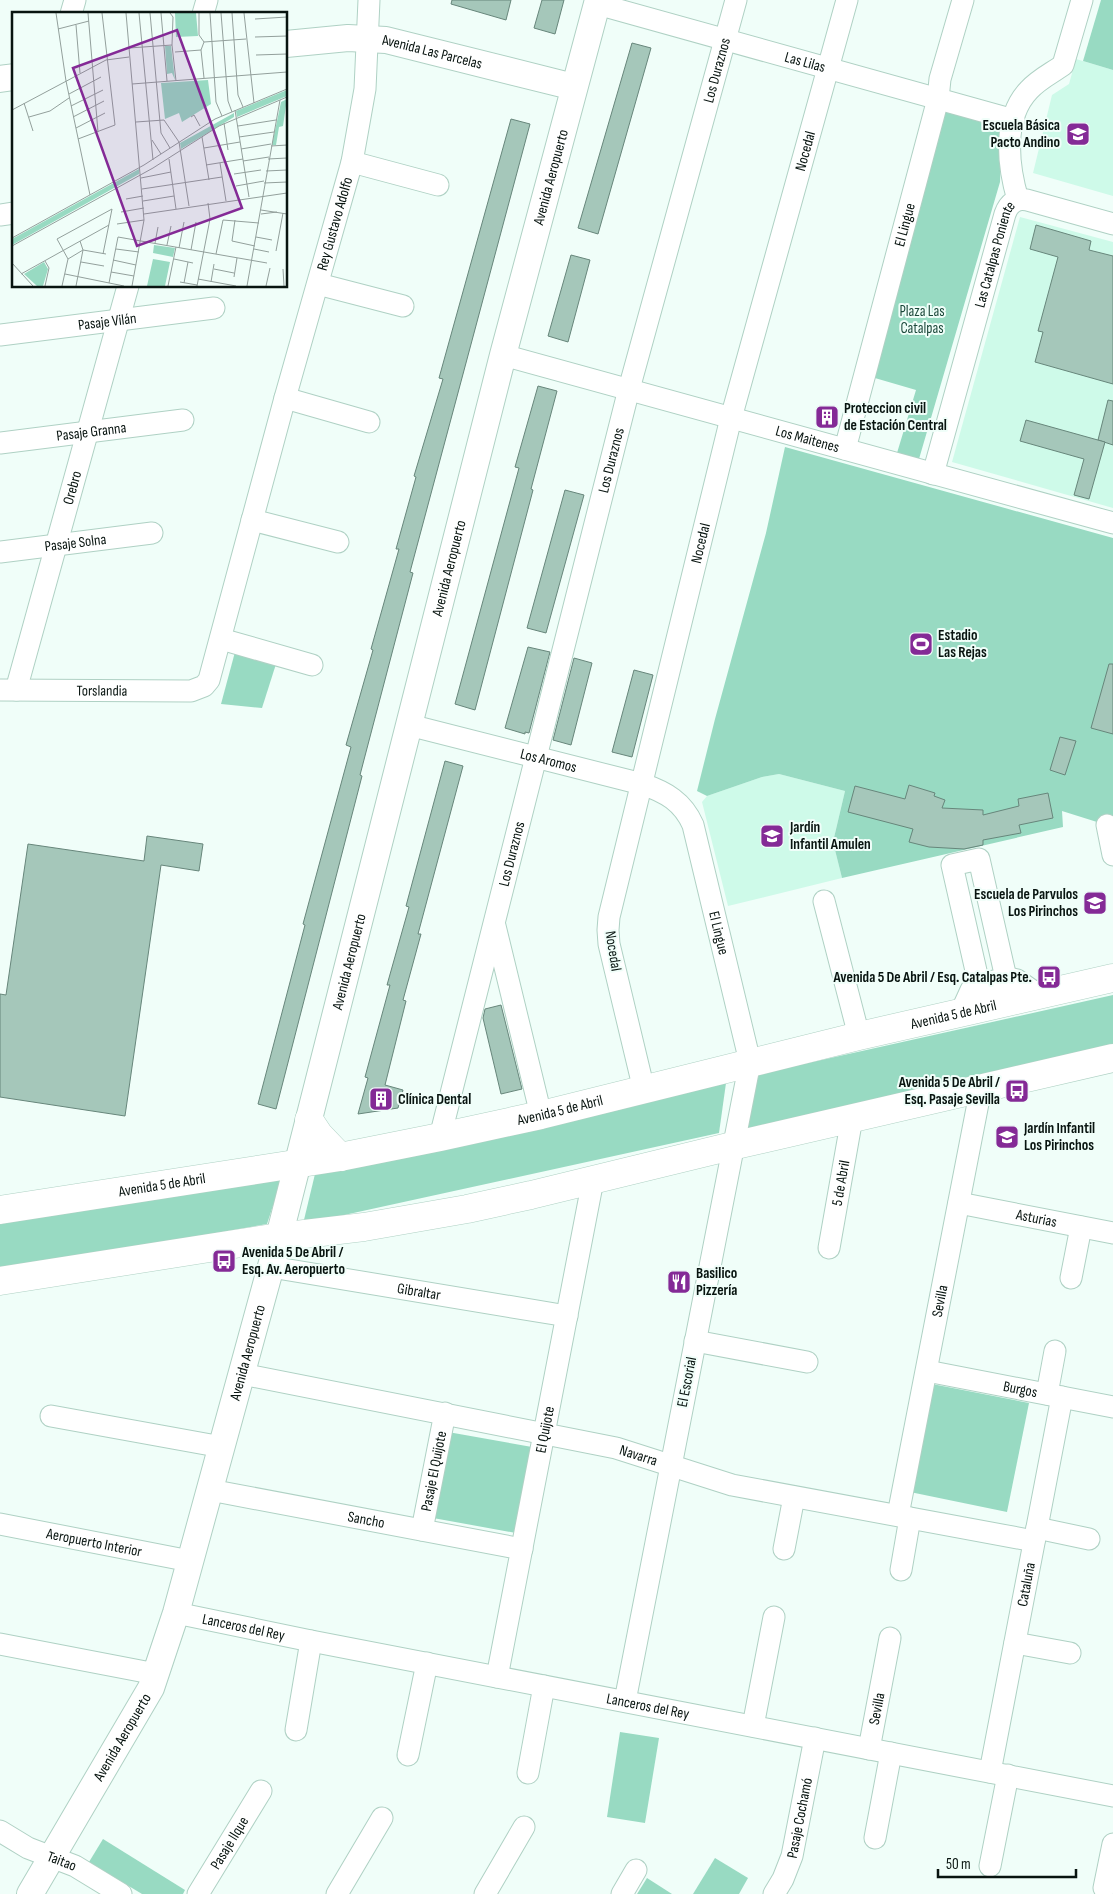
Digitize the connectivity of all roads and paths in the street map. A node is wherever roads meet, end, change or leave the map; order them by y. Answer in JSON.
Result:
{"nodes":[{"id":1,"x":369,"y":0,"type":"edge"},
{"id":2,"x":736,"y":0,"type":"edge"},
{"id":3,"x":847,"y":0,"type":"edge"},
{"id":4,"x":962,"y":0,"type":"edge"},
{"id":5,"x":1082,"y":0,"type":"edge"},
{"id":6,"x":597,"y":2,"type":"edge"},
{"id":7,"x":368,"y":38,"type":"junction"},
{"id":8,"x":725,"y":40,"type":"junction"},
{"id":9,"x":288,"y":44,"type":"edge"},
{"id":10,"x":828,"y":68,"type":"junction"},
{"id":11,"x":574,"y":87,"type":"junction"},
{"id":12,"x":938,"y":99,"type":"junction"},
{"id":13,"x":1014,"y":120,"type":"junction"},
{"id":14,"x":352,"y":162,"type":"junction"},
{"id":15,"x":438,"y":185,"type":"dead end"},
{"id":16,"x":1018,"y":200,"type":"junction"},
{"id":17,"x":1113,"y":224,"type":"edge"},
{"id":18,"x":318,"y":284,"type":"junction"},
{"id":19,"x":127,"y":288,"type":"edge"},
{"id":20,"x":403,"y":306,"type":"dead end"},
{"id":21,"x":214,"y":308,"type":"dead end"},
{"id":22,"x":119,"y":320,"type":"junction"},
{"id":23,"x":0,"y":336,"type":"edge"},
{"id":24,"x":503,"y":355,"type":"junction"},
{"id":25,"x":629,"y":390,"type":"junction"},
{"id":26,"x":285,"y":398,"type":"junction"},
{"id":27,"x":732,"y":418,"type":"junction"},
{"id":28,"x":183,"y":420,"type":"dead end"},
{"id":29,"x":368,"y":422,"type":"dead end"},
{"id":30,"x":88,"y":432,"type":"junction"},
{"id":31,"x":0,"y":443,"type":"edge"},
{"id":32,"x":845,"y":449,"type":"junction"},
{"id":33,"x":933,"y":474,"type":"junction"},
{"id":34,"x":252,"y":520,"type":"junction"},
{"id":35,"x":1113,"y":523,"type":"edge"},
{"id":36,"x":152,"y":533,"type":"dead end"},
{"id":37,"x":338,"y":542,"type":"dead end"},
{"id":38,"x":58,"y":545,"type":"junction"},
{"id":39,"x":0,"y":552,"type":"edge"},
{"id":40,"x":220,"y":639,"type":"junction"},
{"id":41,"x":312,"y":665,"type":"dead end"},
{"id":42,"x":204,"y":686,"type":"joint"},
{"id":43,"x":8,"y":690,"type":"edge"},
{"id":44,"x":409,"y":725,"type":"junction"},
{"id":45,"x":536,"y":758,"type":"junction"},
{"id":46,"x":642,"y":784,"type":"junction"},
{"id":47,"x":683,"y":807,"type":"joint"},
{"id":48,"x":1107,"y":825,"type":"dead end"},
{"id":49,"x":1113,"y":855,"type":"edge"},
{"id":50,"x":824,"y":901,"type":"dead end"},
{"id":51,"x":494,"y":924,"type":"junction"},
{"id":52,"x":1006,"y":978,"type":"junction"},
{"id":53,"x":1113,"y":978,"type":"edge"},
{"id":54,"x":979,"y":984,"type":"junction"},
{"id":55,"x":1037,"y":994,"type":"junction"},
{"id":56,"x":961,"y":1012,"type":"junction"},
{"id":57,"x":859,"y":1036,"type":"junction"},
{"id":58,"x":1113,"y":1058,"type":"edge"},
{"id":59,"x":750,"y":1062,"type":"junction"},
{"id":60,"x":981,"y":1088,"type":"junction"},
{"id":61,"x":644,"y":1090,"type":"junction"},
{"id":62,"x":541,"y":1115,"type":"junction"},
{"id":63,"x":852,"y":1118,"type":"junction"},
{"id":64,"x":309,"y":1120,"type":"junction"},
{"id":65,"x":440,"y":1137,"type":"junction"},
{"id":66,"x":732,"y":1146,"type":"junction"},
{"id":67,"x":340,"y":1157,"type":"junction"},
{"id":68,"x":298,"y":1164,"type":"junction"},
{"id":69,"x":593,"y":1180,"type":"junction"},
{"id":70,"x":959,"y":1203,"type":"junction"},
{"id":71,"x":0,"y":1210,"type":"edge"},
{"id":72,"x":1081,"y":1227,"type":"junction"},
{"id":73,"x":1113,"y":1233,"type":"edge"},
{"id":74,"x":279,"y":1237,"type":"junction"},
{"id":75,"x":829,"y":1248,"type":"dead end"},
{"id":76,"x":271,"y":1267,"type":"junction"},
{"id":77,"x":1071,"y":1278,"type":"dead end"},
{"id":78,"x":0,"y":1282,"type":"edge"},
{"id":79,"x":567,"y":1316,"type":"junction"},
{"id":80,"x":695,"y":1340,"type":"junction"},
{"id":81,"x":1055,"y":1351,"type":"dead end"},
{"id":82,"x":807,"y":1362,"type":"dead end"},
{"id":83,"x":926,"y":1371,"type":"junction"},
{"id":84,"x":242,"y":1374,"type":"junction"},
{"id":85,"x":1054,"y":1395,"type":"junction"},
{"id":86,"x":1113,"y":1407,"type":"edge"},
{"id":87,"x":445,"y":1413,"type":"junction"},
{"id":88,"x":51,"y":1416,"type":"dead end"},
{"id":89,"x":544,"y":1432,"type":"junction"},
{"id":90,"x":222,"y":1447,"type":"junction"},
{"id":91,"x":671,"y":1465,"type":"junction"},
{"id":92,"x":210,"y":1490,"type":"junction"},
{"id":93,"x":794,"y":1496,"type":"junction"},
{"id":94,"x":904,"y":1517,"type":"junction"},
{"id":95,"x":0,"y":1524,"type":"edge"},
{"id":96,"x":422,"y":1530,"type":"junction"},
{"id":97,"x":1036,"y":1534,"type":"junction"},
{"id":98,"x":1090,"y":1540,"type":"dead end"},
{"id":99,"x":522,"y":1548,"type":"junction"},
{"id":100,"x":784,"y":1549,"type":"dead end"},
{"id":101,"x":190,"y":1561,"type":"junction"},
{"id":102,"x":901,"y":1570,"type":"dead end"},
{"id":103,"x":176,"y":1613,"type":"junction"},
{"id":104,"x":774,"y":1617,"type":"dead end"},
{"id":105,"x":890,"y":1638,"type":"dead end"},
{"id":106,"x":311,"y":1641,"type":"junction"},
{"id":107,"x":0,"y":1644,"type":"edge"},
{"id":108,"x":1015,"y":1644,"type":"junction"},
{"id":109,"x":1070,"y":1654,"type":"dead end"},
{"id":110,"x":427,"y":1663,"type":"junction"},
{"id":111,"x":156,"y":1674,"type":"junction"},
{"id":112,"x":497,"y":1677,"type":"junction"},
{"id":113,"x":544,"y":1686,"type":"junction"},
{"id":114,"x":625,"y":1701,"type":"junction"},
{"id":115,"x":753,"y":1726,"type":"junction"},
{"id":116,"x":296,"y":1730,"type":"dead end"},
{"id":117,"x":815,"y":1738,"type":"junction"},
{"id":118,"x":869,"y":1749,"type":"junction"},
{"id":119,"x":891,"y":1753,"type":"junction"},
{"id":120,"x":408,"y":1755,"type":"dead end"},
{"id":121,"x":528,"y":1773,"type":"dead end"},
{"id":122,"x":999,"y":1774,"type":"junction"},
{"id":123,"x":261,"y":1791,"type":"dead end"},
{"id":124,"x":1113,"y":1796,"type":"edge"},
{"id":125,"x":382,"y":1818,"type":"dead end"},
{"id":126,"x":524,"y":1827,"type":"dead end"},
{"id":127,"x":0,"y":1831,"type":"edge"},
{"id":128,"x":875,"y":1838,"type":"dead end"},
{"id":129,"x":1113,"y":1844,"type":"edge"},
{"id":130,"x":52,"y":1857,"type":"junction"},
{"id":131,"x":990,"y":1866,"type":"dead end"},
{"id":132,"x":636,"y":1870,"type":"dead end"},
{"id":133,"x":1104,"y":1888,"type":"dead end"},
{"id":134,"x":30,"y":1894,"type":"edge"},
{"id":135,"x":121,"y":1894,"type":"edge"},
{"id":136,"x":198,"y":1894,"type":"edge"},
{"id":137,"x":337,"y":1894,"type":"edge"},
{"id":138,"x":484,"y":1894,"type":"edge"},
{"id":139,"x":622,"y":1894,"type":"edge"},
{"id":140,"x":774,"y":1894,"type":"edge"}],
"edges":[{"from":1,"to":7,"type":"street","name":"Rey Gustavo Adolfo"},
{"from":2,"to":8,"type":"street","name":"Los Duraznos"},
{"from":3,"to":10,"type":"street","name":"Nocedal"},
{"from":4,"to":12,"type":"street","name":"El Lingue"},
{"from":5,"to":13,"type":"street","name":"Las Catalpas Poniente"},
{"from":6,"to":8,"type":"street","name":"Las Lilas"},
{"from":6,"to":11,"type":"street","name":"Avenida Aeropuerto"},
{"from":7,"to":9,"type":"street","name":"Avenida Las Parcelas"},
{"from":7,"to":11,"type":"street","name":"Avenida Las Parcelas"},
{"from":7,"to":14,"type":"street","name":"Rey Gustavo Adolfo"},
{"from":8,"to":10,"type":"street","name":"Las Lilas"},
{"from":8,"to":25,"type":"street","name":"Los Duraznos"},
{"from":10,"to":12,"type":"street","name":"Las Lilas"},
{"from":10,"to":27,"type":"street","name":"Nocedal"},
{"from":11,"to":24,"type":"street","name":"Avenida Aeropuerto"},
{"from":12,"to":13,"type":"street","name":"Las Lilas"},
{"from":12,"to":32,"type":"street","name":"El Lingue"},
{"from":13,"to":16,"type":"street","name":"Las Catalpas Poniente"},
{"from":14,"to":15,"type":"street","name":"Rey Gustavo Adolfo"},
{"from":14,"to":18,"type":"street","name":"Rey Gustavo Adolfo"},
{"from":16,"to":17,"type":"street"},
{"from":16,"to":33,"type":"street","name":"Las Catalpas Poniente"},
{"from":18,"to":20,"type":"street","name":"Rey Gustavo Adolfo"},
{"from":18,"to":26,"type":"street","name":"Rey Gustavo Adolfo"},
{"from":19,"to":22,"type":"street","name":"Orebro"},
{"from":21,"to":22,"type":"street","name":"Pasaje Vilán"},
{"from":22,"to":23,"type":"street","name":"Pasaje Vilán"},
{"from":22,"to":30,"type":"street","name":"Orebro"},
{"from":24,"to":25,"type":"street","name":"Los Maitenes"},
{"from":24,"to":44,"type":"street","name":"Avenida Aeropuerto"},
{"from":25,"to":27,"type":"street","name":"Los Maitenes"},
{"from":25,"to":45,"type":"street","name":"Los Duraznos"},
{"from":26,"to":29,"type":"street"},
{"from":26,"to":34,"type":"street","name":"Rey Gustavo Adolfo"},
{"from":27,"to":32,"type":"street","name":"Los Maitenes"},
{"from":27,"to":46,"type":"street","name":"Nocedal"},
{"from":28,"to":30,"type":"street","name":"Pasaje Granna"},
{"from":30,"to":31,"type":"street","name":"Pasaje Granna"},
{"from":30,"to":38,"type":"street","name":"Orebro"},
{"from":32,"to":33,"type":"street","name":"Los Maitenes"},
{"from":33,"to":35,"type":"street","name":"Los Maitenes"},
{"from":34,"to":37,"type":"street"},
{"from":34,"to":40,"type":"street","name":"Rey Gustavo Adolfo"},
{"from":36,"to":38,"type":"street","name":"Pasaje Solna"},
{"from":38,"to":39,"type":"street","name":"Pasaje Solna"},
{"from":38,"to":43,"type":"street","name":"Orebro"},
{"from":40,"to":41,"type":"street"},
{"from":40,"to":42,"type":"street","name":"Rey Gustavo Adolfo"},
{"from":42,"to":43,"type":"street","name":"Torslandia"},
{"from":44,"to":45,"type":"street","name":"Los Aromos"},
{"from":44,"to":64,"type":"street","name":"Avenida Aeropuerto"},
{"from":45,"to":46,"type":"street","name":"Los Aromos"},
{"from":45,"to":51,"type":"street","name":"Los Duraznos"},
{"from":46,"to":47,"type":"street","name":"Los Aromos"},
{"from":46,"to":61,"type":"street","name":"Nocedal"},
{"from":47,"to":59,"type":"street","name":"El Lingue"},
{"from":48,"to":49,"type":"street"},
{"from":50,"to":57,"type":"street"},
{"from":51,"to":62,"type":"street","name":"Los Duraznos"},
{"from":51,"to":65,"type":"street","name":"Los Duraznos"},
{"from":52,"to":54,"type":"street"},
{"from":52,"to":54,"type":"street"},
{"from":52,"to":55,"type":"street"},
{"from":53,"to":55,"type":"main road","name":"Avenida 5 de Abril"},
{"from":54,"to":56,"type":"street"},
{"from":55,"to":56,"type":"main road","name":"Avenida 5 de Abril"},
{"from":56,"to":57,"type":"main road","name":"Avenida 5 de Abril"},
{"from":57,"to":59,"type":"main road","name":"Avenida 5 de Abril"},
{"from":58,"to":60,"type":"main road"},
{"from":59,"to":61,"type":"main road","name":"Avenida 5 de Abril"},
{"from":59,"to":66,"type":"street","name":"El Escorial"},
{"from":60,"to":63,"type":"main road"},
{"from":60,"to":70,"type":"street","name":"Sevilla"},
{"from":61,"to":62,"type":"main road","name":"Avenida 5 de Abril"},
{"from":62,"to":65,"type":"main road","name":"Avenida 5 de Abril"},
{"from":63,"to":66,"type":"main road"},
{"from":63,"to":75,"type":"street","name":"5 de Abril"},
{"from":64,"to":67,"type":"main road"},
{"from":64,"to":68,"type":"street","name":"Avenida Aeropuerto"},
{"from":65,"to":67,"type":"main road","name":"Avenida 5 de Abril"},
{"from":66,"to":69,"type":"main road"},
{"from":66,"to":80,"type":"street","name":"El Escorial"},
{"from":67,"to":68,"type":"main road","name":"Avenida 5 de Abril"},
{"from":68,"to":71,"type":"main road","name":"Avenida 5 de Abril"},
{"from":68,"to":74,"type":"street","name":"Avenida Aeropuerto"},
{"from":69,"to":74,"type":"main road"},
{"from":69,"to":79,"type":"street","name":"El Quijote"},
{"from":70,"to":72,"type":"street","name":"Asturias"},
{"from":70,"to":83,"type":"street","name":"Sevilla"},
{"from":72,"to":73,"type":"street","name":"Asturias"},
{"from":72,"to":77,"type":"street"},
{"from":74,"to":76,"type":"street","name":"Avenida Aeropuerto"},
{"from":74,"to":78,"type":"main road"},
{"from":76,"to":79,"type":"street","name":"Gibraltar"},
{"from":76,"to":84,"type":"street","name":"Avenida Aeropuerto"},
{"from":79,"to":89,"type":"street","name":"El Quijote"},
{"from":80,"to":82,"type":"street"},
{"from":80,"to":91,"type":"street","name":"El Escorial"},
{"from":81,"to":85,"type":"street","name":"Cataluña"},
{"from":83,"to":85,"type":"street","name":"Burgos"},
{"from":83,"to":94,"type":"street","name":"Sevilla"},
{"from":84,"to":87,"type":"street","name":"Navarra"},
{"from":84,"to":90,"type":"street","name":"Avenida Aeropuerto"},
{"from":85,"to":86,"type":"street","name":"Burgos"},
{"from":85,"to":97,"type":"street","name":"Cataluña"},
{"from":87,"to":89,"type":"street","name":"Navarra"},
{"from":87,"to":96,"type":"street","name":"Pasaje El Quijote"},
{"from":88,"to":90,"type":"street"},
{"from":89,"to":91,"type":"street","name":"Navarra"},
{"from":89,"to":99,"type":"street","name":"El Quijote"},
{"from":90,"to":92,"type":"street","name":"Avenida Aeropuerto"},
{"from":91,"to":93,"type":"street","name":"Navarra"},
{"from":91,"to":114,"type":"street","name":"El Escorial"},
{"from":92,"to":96,"type":"street","name":"Sancho"},
{"from":92,"to":101,"type":"street","name":"Avenida Aeropuerto"},
{"from":93,"to":94,"type":"street","name":"Navarra"},
{"from":93,"to":100,"type":"street"},
{"from":94,"to":97,"type":"street","name":"Navarra"},
{"from":94,"to":102,"type":"street","name":"Sevilla"},
{"from":95,"to":101,"type":"street","name":"Aeropuerto Interior"},
{"from":96,"to":99,"type":"street","name":"Sancho"},
{"from":97,"to":98,"type":"street","name":"Navarra"},
{"from":97,"to":108,"type":"street","name":"Cataluña"},
{"from":99,"to":112,"type":"street","name":"El Quijote"},
{"from":101,"to":103,"type":"street","name":"Avenida Aeropuerto"},
{"from":103,"to":106,"type":"street","name":"Lanceros del Rey"},
{"from":103,"to":111,"type":"street","name":"Avenida Aeropuerto"},
{"from":104,"to":115,"type":"street"},
{"from":105,"to":118,"type":"street","name":"Sevilla"},
{"from":106,"to":110,"type":"street","name":"Lanceros del Rey"},
{"from":106,"to":116,"type":"street"},
{"from":107,"to":111,"type":"street"},
{"from":108,"to":109,"type":"street"},
{"from":108,"to":122,"type":"street","name":"Cataluña"},
{"from":110,"to":112,"type":"street","name":"Lanceros del Rey"},
{"from":110,"to":120,"type":"street"},
{"from":111,"to":130,"type":"street","name":"Avenida Aeropuerto"},
{"from":112,"to":113,"type":"street","name":"Lanceros del Rey"},
{"from":113,"to":114,"type":"street","name":"Lanceros del Rey"},
{"from":113,"to":121,"type":"street"},
{"from":114,"to":115,"type":"street","name":"Lanceros del Rey"},
{"from":115,"to":117,"type":"street","name":"Lanceros del Rey"},
{"from":117,"to":118,"type":"street","name":"Lanceros del Rey"},
{"from":117,"to":140,"type":"street","name":"Pasaje Cochamó"},
{"from":118,"to":119,"type":"street","name":"Lanceros del Rey"},
{"from":119,"to":122,"type":"street","name":"Lanceros del Rey"},
{"from":119,"to":128,"type":"street"},
{"from":122,"to":124,"type":"street","name":"Lanceros del Rey"},
{"from":122,"to":131,"type":"street"},
{"from":123,"to":136,"type":"street","name":"Pasaje Ilque"},
{"from":125,"to":137,"type":"street"},
{"from":126,"to":138,"type":"street"},
{"from":127,"to":130,"type":"street","name":"Taitao"},
{"from":129,"to":133,"type":"street"},
{"from":130,"to":134,"type":"street","name":"Avenida Aeropuerto"},
{"from":130,"to":135,"type":"street","name":"Taitao"},
{"from":132,"to":139,"type":"street"}]}
